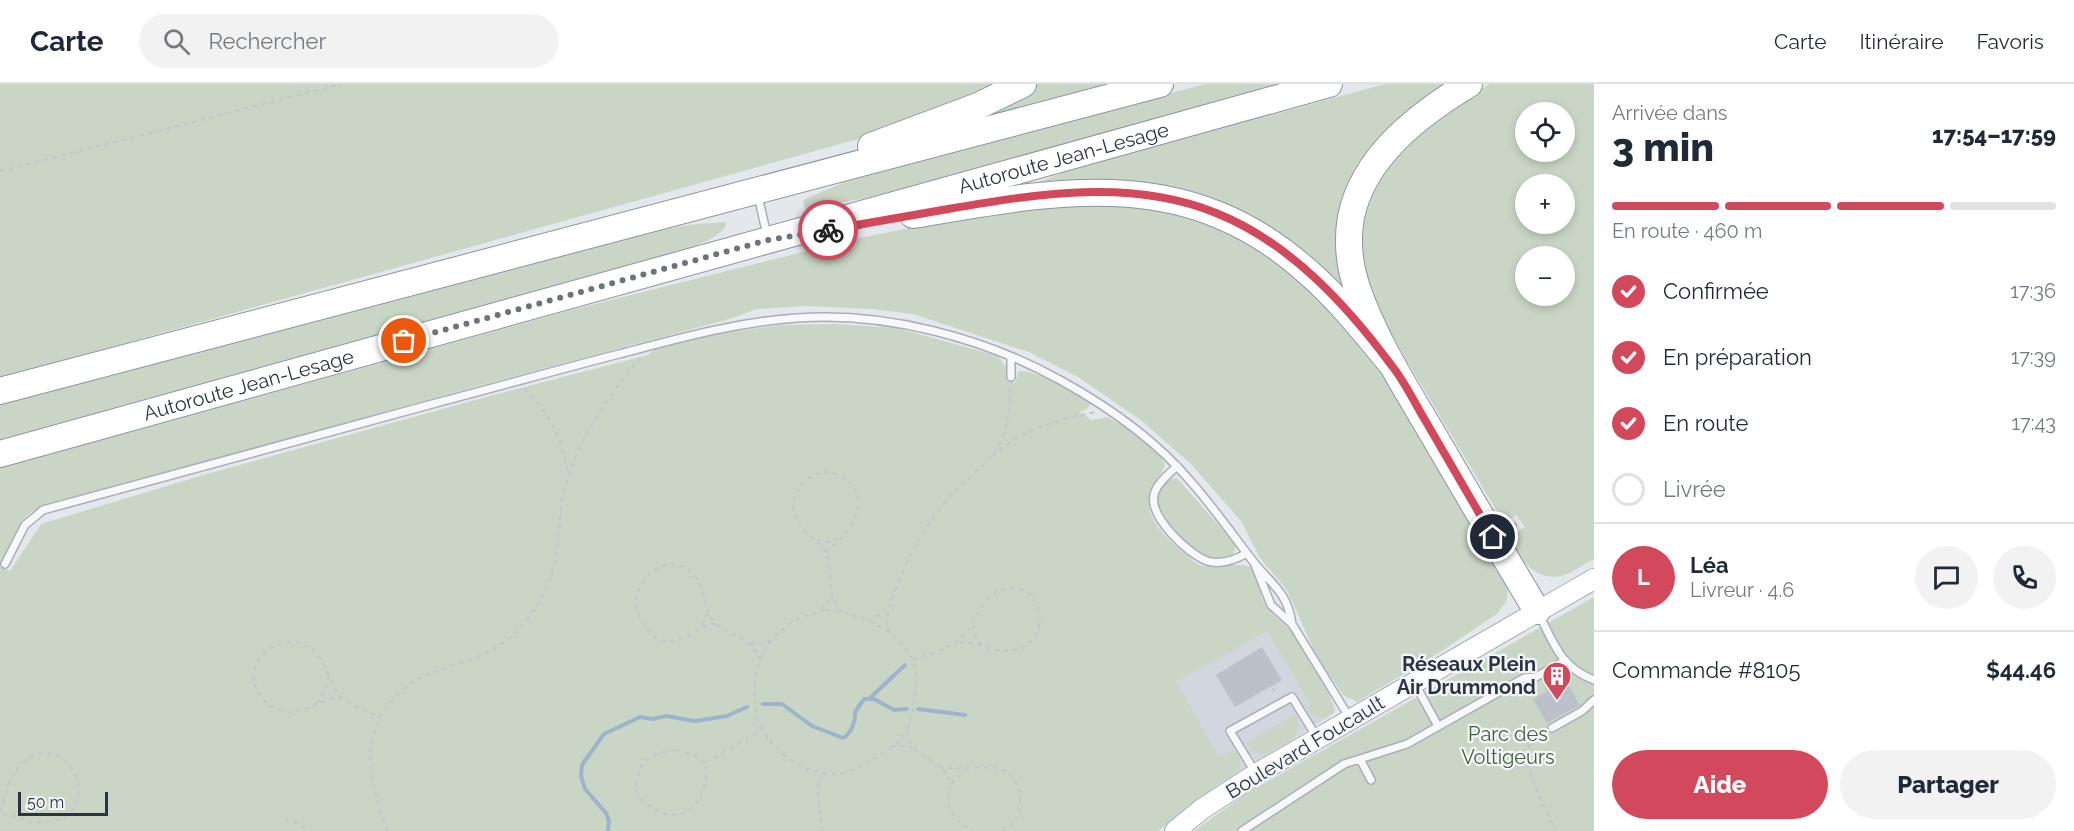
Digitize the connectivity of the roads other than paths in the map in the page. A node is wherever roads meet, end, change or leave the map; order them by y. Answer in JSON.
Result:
{"nodes":[{"id":1,"x":1023,"y":84,"type":"edge"},
{"id":2,"x":1160,"y":84,"type":"edge"},
{"id":3,"x":1329,"y":84,"type":"edge"},
{"id":4,"x":1469,"y":84,"type":"edge"},
{"id":5,"x":756,"y":191,"type":"junction"},
{"id":6,"x":768,"y":240,"type":"junction"},
{"id":7,"x":1011,"y":357,"type":"junction"},
{"id":8,"x":1394,"y":367,"type":"junction"},
{"id":9,"x":1011,"y":377,"type":"road end"},
{"id":10,"x":0,"y":391,"type":"edge"},
{"id":11,"x":0,"y":454,"type":"edge"},
{"id":12,"x":1177,"y":466,"type":"junction"},
{"id":13,"x":1247,"y":554,"type":"junction"},
{"id":14,"x":1254,"y":563,"type":"junction"},
{"id":15,"x":5,"y":564,"type":"dead end"},
{"id":16,"x":1594,"y":579,"type":"edge"},
{"id":17,"x":1537,"y":612,"type":"junction"},
{"id":18,"x":1292,"y":624,"type":"junction"},
{"id":19,"x":1564,"y":661,"type":"junction"},
{"id":20,"x":1594,"y":680,"type":"edge"},
{"id":21,"x":1414,"y":683,"type":"junction"},
{"id":22,"x":1594,"y":700,"type":"edge"},
{"id":23,"x":1350,"y":719,"type":"junction"},
{"id":24,"x":1438,"y":726,"type":"junction"},
{"id":25,"x":1552,"y":728,"type":"road end"},
{"id":26,"x":1318,"y":738,"type":"junction"},
{"id":27,"x":1360,"y":759,"type":"junction"},
{"id":28,"x":1256,"y":774,"type":"junction"},
{"id":29,"x":1371,"y":780,"type":"dead end"},
{"id":30,"x":1245,"y":830,"type":"edge"},
{"id":31,"x":1175,"y":831,"type":"edge"}],
"edges":[{"from":1,"to":5,"type":"highway"},
{"from":2,"to":5,"type":"highway"},
{"from":3,"to":6,"type":"highway","name":"Autoroute Jean-Lesage"},
{"from":4,"to":8,"type":"highway"},
{"from":5,"to":6,"type":"lane"},
{"from":5,"to":10,"type":"highway"},
{"from":6,"to":8,"type":"highway"},
{"from":6,"to":11,"type":"highway","name":"Autoroute Jean-Lesage"},
{"from":7,"to":9,"type":"lane"},
{"from":7,"to":12,"type":"lane"},
{"from":7,"to":15,"type":"lane"},
{"from":8,"to":17,"type":"highway"},
{"from":12,"to":13,"type":"lane"},
{"from":12,"to":13,"type":"lane"},
{"from":13,"to":14,"type":"lane"},
{"from":14,"to":18,"type":"lane"},
{"from":14,"to":18,"type":"lane"},
{"from":16,"to":17,"type":"street","name":"Boulevard Foucault"},
{"from":17,"to":19,"type":"lane"},
{"from":17,"to":21,"type":"street","name":"Boulevard Foucault"},
{"from":18,"to":23,"type":"lane"},
{"from":19,"to":20,"type":"lane"},
{"from":19,"to":24,"type":"lane"},
{"from":21,"to":23,"type":"street","name":"Boulevard Foucault"},
{"from":21,"to":24,"type":"lane"},
{"from":22,"to":25,"type":"lane"},
{"from":23,"to":26,"type":"street","name":"Boulevard Foucault"},
{"from":24,"to":27,"type":"lane"},
{"from":26,"to":28,"type":"street","name":"Boulevard Foucault"},
{"from":26,"to":28,"type":"lane"},
{"from":27,"to":29,"type":"lane"},
{"from":27,"to":30,"type":"lane"},
{"from":28,"to":31,"type":"street","name":"Boulevard Foucault"}]}
